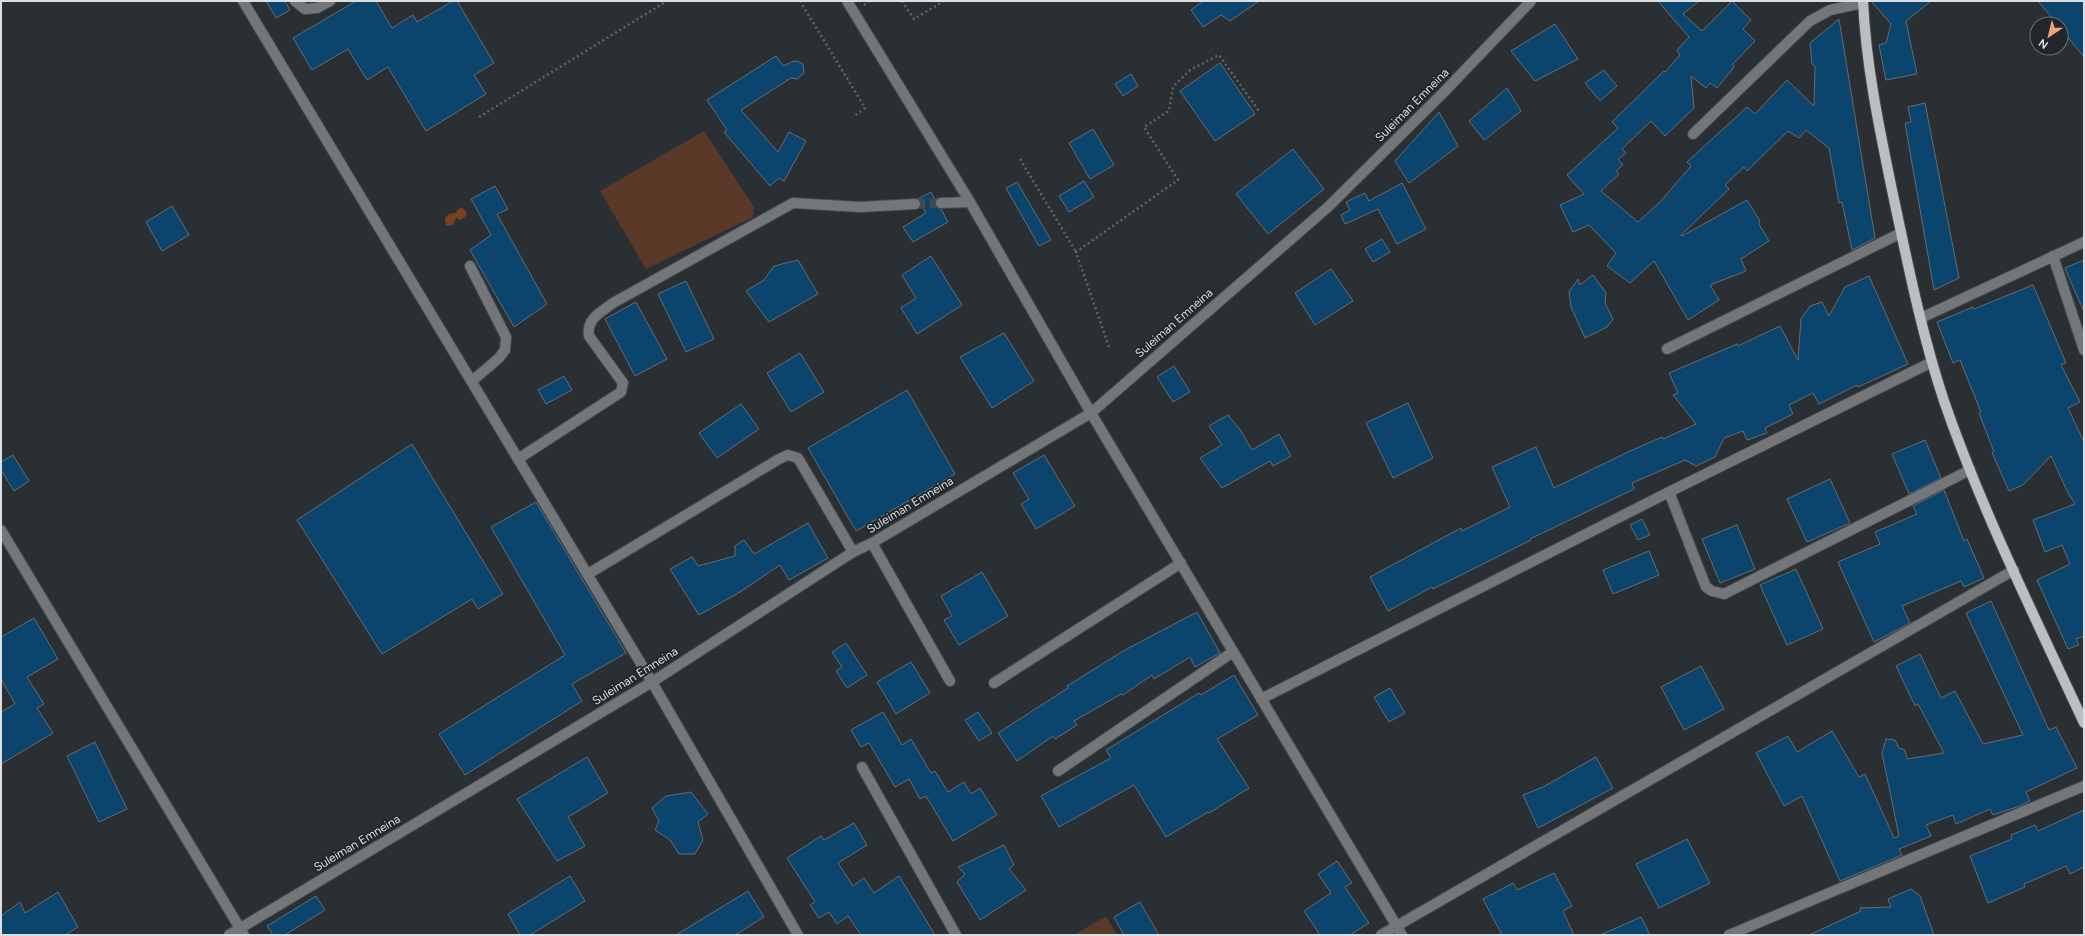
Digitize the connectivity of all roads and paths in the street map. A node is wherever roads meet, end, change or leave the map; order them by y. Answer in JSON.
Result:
{"nodes":[{"id":1,"x":243,"y":1,"type":"edge"},
{"id":2,"x":295,"y":1,"type":"edge"},
{"id":3,"x":330,"y":1,"type":"edge"},
{"id":4,"x":667,"y":1,"type":"edge"},
{"id":5,"x":800,"y":1,"type":"edge"},
{"id":6,"x":847,"y":1,"type":"edge"},
{"id":7,"x":902,"y":1,"type":"edge"},
{"id":8,"x":944,"y":1,"type":"edge"},
{"id":9,"x":1530,"y":1,"type":"edge"},
{"id":10,"x":1863,"y":2,"type":"edge"},
{"id":11,"x":1259,"y":111,"type":"dead end"},
{"id":12,"x":479,"y":117,"type":"dead end"},
{"id":13,"x":853,"y":117,"type":"dead end"},
{"id":14,"x":1693,"y":134,"type":"dead end"},
{"id":15,"x":1020,"y":159,"type":"dead end"},
{"id":16,"x":970,"y":202,"type":"junction"},
{"id":17,"x":941,"y":203,"type":"tunnel mouth"},
{"id":18,"x":915,"y":204,"type":"tunnel mouth"},
{"id":19,"x":1901,"y":233,"type":"junction"},
{"id":20,"x":2084,"y":242,"type":"edge"},
{"id":21,"x":1076,"y":252,"type":"junction"},
{"id":22,"x":2053,"y":256,"type":"junction"},
{"id":23,"x":470,"y":266,"type":"dead end"},
{"id":24,"x":1920,"y":318,"type":"junction"},
{"id":25,"x":1109,"y":347,"type":"dead end"},
{"id":26,"x":1668,"y":349,"type":"dead end"},
{"id":27,"x":2084,"y":350,"type":"edge"},
{"id":28,"x":1932,"y":362,"type":"junction"},
{"id":29,"x":472,"y":381,"type":"junction"},
{"id":30,"x":1092,"y":412,"type":"junction"},
{"id":31,"x":518,"y":459,"type":"junction"},
{"id":32,"x":1970,"y":470,"type":"junction"},
{"id":33,"x":1669,"y":492,"type":"junction"},
{"id":34,"x":1,"y":530,"type":"edge"},
{"id":35,"x":872,"y":543,"type":"junction"},
{"id":36,"x":853,"y":552,"type":"junction"},
{"id":37,"x":1180,"y":563,"type":"junction"},
{"id":38,"x":2014,"y":570,"type":"junction"},
{"id":39,"x":588,"y":574,"type":"junction"},
{"id":40,"x":1233,"y":652,"type":"junction"},
{"id":41,"x":950,"y":681,"type":"dead end"},
{"id":42,"x":652,"y":682,"type":"junction"},
{"id":43,"x":994,"y":683,"type":"dead end"},
{"id":44,"x":1261,"y":699,"type":"junction"},
{"id":45,"x":2084,"y":723,"type":"edge"},
{"id":46,"x":862,"y":767,"type":"dead end"},
{"id":47,"x":1058,"y":771,"type":"dead end"},
{"id":48,"x":2084,"y":786,"type":"edge"},
{"id":49,"x":1396,"y":926,"type":"junction"},
{"id":50,"x":242,"y":932,"type":"edge"},
{"id":51,"x":229,"y":935,"type":"edge"},
{"id":52,"x":798,"y":935,"type":"edge"},
{"id":53,"x":956,"y":935,"type":"edge"},
{"id":54,"x":1381,"y":935,"type":"edge"},
{"id":55,"x":1402,"y":935,"type":"edge"},
{"id":56,"x":1729,"y":935,"type":"edge"}],
"edges":[{"from":1,"to":29,"type":"street"},
{"from":2,"to":3,"type":"street"},
{"from":4,"to":12,"type":"path"},
{"from":5,"to":13,"type":"path"},
{"from":6,"to":16,"type":"street"},
{"from":7,"to":8,"type":"path"},
{"from":9,"to":30,"type":"street","name":"Suleiman Emneina"},
{"from":10,"to":14,"type":"street"},
{"from":10,"to":19,"type":"main road"},
{"from":11,"to":21,"type":"path"},
{"from":15,"to":21,"type":"path"},
{"from":16,"to":17,"type":"street"},
{"from":16,"to":30,"type":"street"},
{"from":18,"to":31,"type":"street"},
{"from":19,"to":24,"type":"main road"},
{"from":19,"to":26,"type":"street"},
{"from":20,"to":22,"type":"street"},
{"from":21,"to":25,"type":"path"},
{"from":22,"to":24,"type":"street"},
{"from":22,"to":27,"type":"street"},
{"from":23,"to":29,"type":"street"},
{"from":24,"to":28,"type":"main road"},
{"from":28,"to":32,"type":"main road"},
{"from":28,"to":33,"type":"street"},
{"from":29,"to":31,"type":"street"},
{"from":30,"to":35,"type":"street","name":"Suleiman Emneina"},
{"from":30,"to":37,"type":"street"},
{"from":31,"to":39,"type":"street"},
{"from":32,"to":33,"type":"street"},
{"from":32,"to":38,"type":"main road"},
{"from":33,"to":44,"type":"street"},
{"from":34,"to":50,"type":"street"},
{"from":35,"to":36,"type":"street","name":"Suleiman Emneina"},
{"from":35,"to":41,"type":"street"},
{"from":36,"to":39,"type":"street"},
{"from":36,"to":42,"type":"street","name":"Suleiman Emneina"},
{"from":37,"to":40,"type":"street"},
{"from":37,"to":43,"type":"street"},
{"from":38,"to":45,"type":"main road"},
{"from":38,"to":49,"type":"street"},
{"from":39,"to":42,"type":"street"},
{"from":40,"to":44,"type":"street"},
{"from":40,"to":47,"type":"street"},
{"from":42,"to":50,"type":"street","name":"Suleiman Emneina"},
{"from":42,"to":52,"type":"street"},
{"from":44,"to":49,"type":"street"},
{"from":46,"to":53,"type":"street"},
{"from":48,"to":56,"type":"street"},
{"from":49,"to":54,"type":"street"},
{"from":49,"to":55,"type":"street"},
{"from":50,"to":51,"type":"street","name":"Suleiman Emneina"}]}
